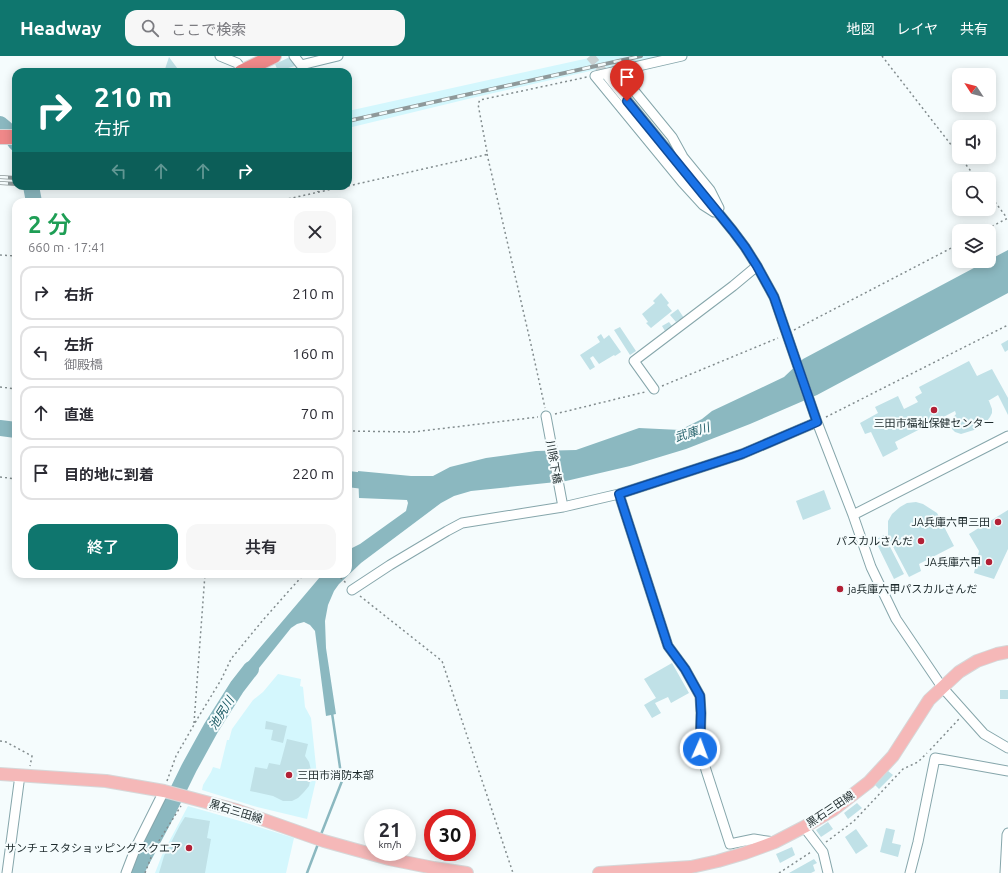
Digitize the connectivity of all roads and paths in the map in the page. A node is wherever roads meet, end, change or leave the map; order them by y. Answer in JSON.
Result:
{"nodes":[{"id":1,"x":220,"y":56,"type":"edge"},
{"id":2,"x":274,"y":56,"type":"edge"},
{"id":3,"x":294,"y":56,"type":"edge"},
{"id":4,"x":338,"y":56,"type":"edge"},
{"id":5,"x":682,"y":56,"type":"edge"},
{"id":6,"x":882,"y":56,"type":"edge"},
{"id":7,"x":243,"y":67,"type":"edge"},
{"id":8,"x":618,"y":71,"type":"junction"},
{"id":9,"x":595,"y":76,"type":"junction"},
{"id":10,"x":608,"y":77,"type":"tunnel mouth"},
{"id":11,"x":952,"y":146,"type":"edge"},
{"id":12,"x":487,"y":154,"type":"junction"},
{"id":13,"x":352,"y":185,"type":"edge"},
{"id":14,"x":328,"y":190,"type":"edge"},
{"id":15,"x":318,"y":192,"type":"joint"},
{"id":16,"x":293,"y":198,"type":"edge"},
{"id":17,"x":996,"y":203,"type":"edge"},
{"id":18,"x":1008,"y":218,"type":"edge"},
{"id":19,"x":724,"y":219,"type":"junction"},
{"id":20,"x":996,"y":224,"type":"edge"},
{"id":21,"x":952,"y":248,"type":"edge"},
{"id":22,"x":0,"y":255,"type":"edge"},
{"id":23,"x":12,"y":256,"type":"edge"},
{"id":24,"x":757,"y":266,"type":"junction"},
{"id":25,"x":1008,"y":325,"type":"edge"},
{"id":26,"x":786,"y":335,"type":"junction"},
{"id":27,"x":0,"y":387,"type":"edge"},
{"id":28,"x":12,"y":388,"type":"edge"},
{"id":29,"x":654,"y":389,"type":"junction"},
{"id":30,"x":546,"y":416,"type":"junction"},
{"id":31,"x":817,"y":422,"type":"junction"},
{"id":32,"x":352,"y":431,"type":"edge"},
{"id":33,"x":1008,"y":436,"type":"edge"},
{"id":34,"x":0,"y":477,"type":"edge"},
{"id":35,"x":12,"y":478,"type":"edge"},
{"id":36,"x":619,"y":494,"type":"junction"},
{"id":37,"x":563,"y":507,"type":"junction"},
{"id":38,"x":853,"y":515,"type":"junction"},
{"id":39,"x":205,"y":578,"type":"edge"},
{"id":40,"x":300,"y":578,"type":"edge"},
{"id":41,"x":341,"y":578,"type":"edge"},
{"id":42,"x":352,"y":590,"type":"junction"},
{"id":43,"x":1008,"y":652,"type":"edge"},
{"id":44,"x":942,"y":687,"type":"junction"},
{"id":45,"x":965,"y":712,"type":"junction"},
{"id":46,"x":194,"y":725,"type":"junction"},
{"id":47,"x":0,"y":741,"type":"edge"},
{"id":48,"x":1008,"y":748,"type":"edge"},
{"id":49,"x":1008,"y":771,"type":"edge"},
{"id":50,"x":0,"y":774,"type":"edge"},
{"id":51,"x":25,"y":776,"type":"junction"},
{"id":52,"x":164,"y":790,"type":"junction"},
{"id":53,"x":187,"y":797,"type":"junction"},
{"id":54,"x":804,"y":827,"type":"junction"},
{"id":55,"x":1008,"y":833,"type":"edge"},
{"id":56,"x":775,"y":842,"type":"junction"},
{"id":57,"x":819,"y":847,"type":"junction"},
{"id":58,"x":656,"y":871,"type":"edge"},
{"id":59,"x":7,"y":873,"type":"edge"},
{"id":60,"x":126,"y":873,"type":"edge"},
{"id":61,"x":145,"y":873,"type":"edge"},
{"id":62,"x":467,"y":873,"type":"edge"},
{"id":63,"x":513,"y":873,"type":"edge"},
{"id":64,"x":598,"y":873,"type":"edge"},
{"id":65,"x":779,"y":873,"type":"edge"},
{"id":66,"x":828,"y":873,"type":"edge"},
{"id":67,"x":910,"y":873,"type":"edge"},
{"id":68,"x":1005,"y":873,"type":"edge"}],
"edges":[{"from":1,"to":7,"type":"street"},
{"from":2,"to":7,"type":"highway"},
{"from":3,"to":4,"type":"street"},
{"from":5,"to":8,"type":"street"},
{"from":6,"to":11,"type":"path"},
{"from":8,"to":9,"type":"street"},
{"from":8,"to":19,"type":"street"},
{"from":9,"to":12,"type":"path"},
{"from":9,"to":19,"type":"street"},
{"from":10,"to":19,"type":"street"},
{"from":12,"to":13,"type":"path"},
{"from":12,"to":30,"type":"path"},
{"from":14,"to":15,"type":"path"},
{"from":15,"to":16,"type":"path"},
{"from":17,"to":18,"type":"path"},
{"from":18,"to":20,"type":"path"},
{"from":19,"to":24,"type":"street"},
{"from":21,"to":26,"type":"path"},
{"from":22,"to":23,"type":"path"},
{"from":24,"to":26,"type":"street"},
{"from":24,"to":29,"type":"street"},
{"from":25,"to":31,"type":"path"},
{"from":26,"to":29,"type":"path"},
{"from":26,"to":31,"type":"street"},
{"from":27,"to":28,"type":"path"},
{"from":29,"to":30,"type":"path"},
{"from":30,"to":32,"type":"path"},
{"from":30,"to":37,"type":"street","name":"川除下橋"},
{"from":31,"to":36,"type":"street"},
{"from":31,"to":38,"type":"street"},
{"from":33,"to":38,"type":"street"},
{"from":34,"to":35,"type":"path"},
{"from":36,"to":37,"type":"street"},
{"from":36,"to":56,"type":"street"},
{"from":37,"to":42,"type":"street"},
{"from":38,"to":44,"type":"street"},
{"from":39,"to":46,"type":"path"},
{"from":40,"to":46,"type":"path"},
{"from":41,"to":42,"type":"path"},
{"from":42,"to":63,"type":"path"},
{"from":43,"to":44,"type":"main road","name":"黒石三田線"},
{"from":44,"to":45,"type":"street"},
{"from":44,"to":54,"type":"main road","name":"黒石三田線"},
{"from":45,"to":48,"type":"street"},
{"from":45,"to":57,"type":"path"},
{"from":46,"to":52,"type":"path"},
{"from":47,"to":51,"type":"path"},
{"from":49,"to":67,"type":"street"},
{"from":50,"to":51,"type":"main road","name":"黒石三田線"},
{"from":51,"to":52,"type":"main road","name":"黒石三田線"},
{"from":51,"to":59,"type":"street"},
{"from":52,"to":53,"type":"main road","name":"黒石三田線"},
{"from":52,"to":60,"type":"street"},
{"from":53,"to":61,"type":"path"},
{"from":53,"to":62,"type":"main road","name":"黒石三田線"},
{"from":54,"to":56,"type":"main road","name":"黒石三田線"},
{"from":54,"to":57,"type":"street"},
{"from":55,"to":68,"type":"street"},
{"from":56,"to":58,"type":"main road","name":"黒石三田線"},
{"from":57,"to":65,"type":"path"},
{"from":57,"to":66,"type":"street"},
{"from":58,"to":64,"type":"main road","name":"黒石三田線"}]}
